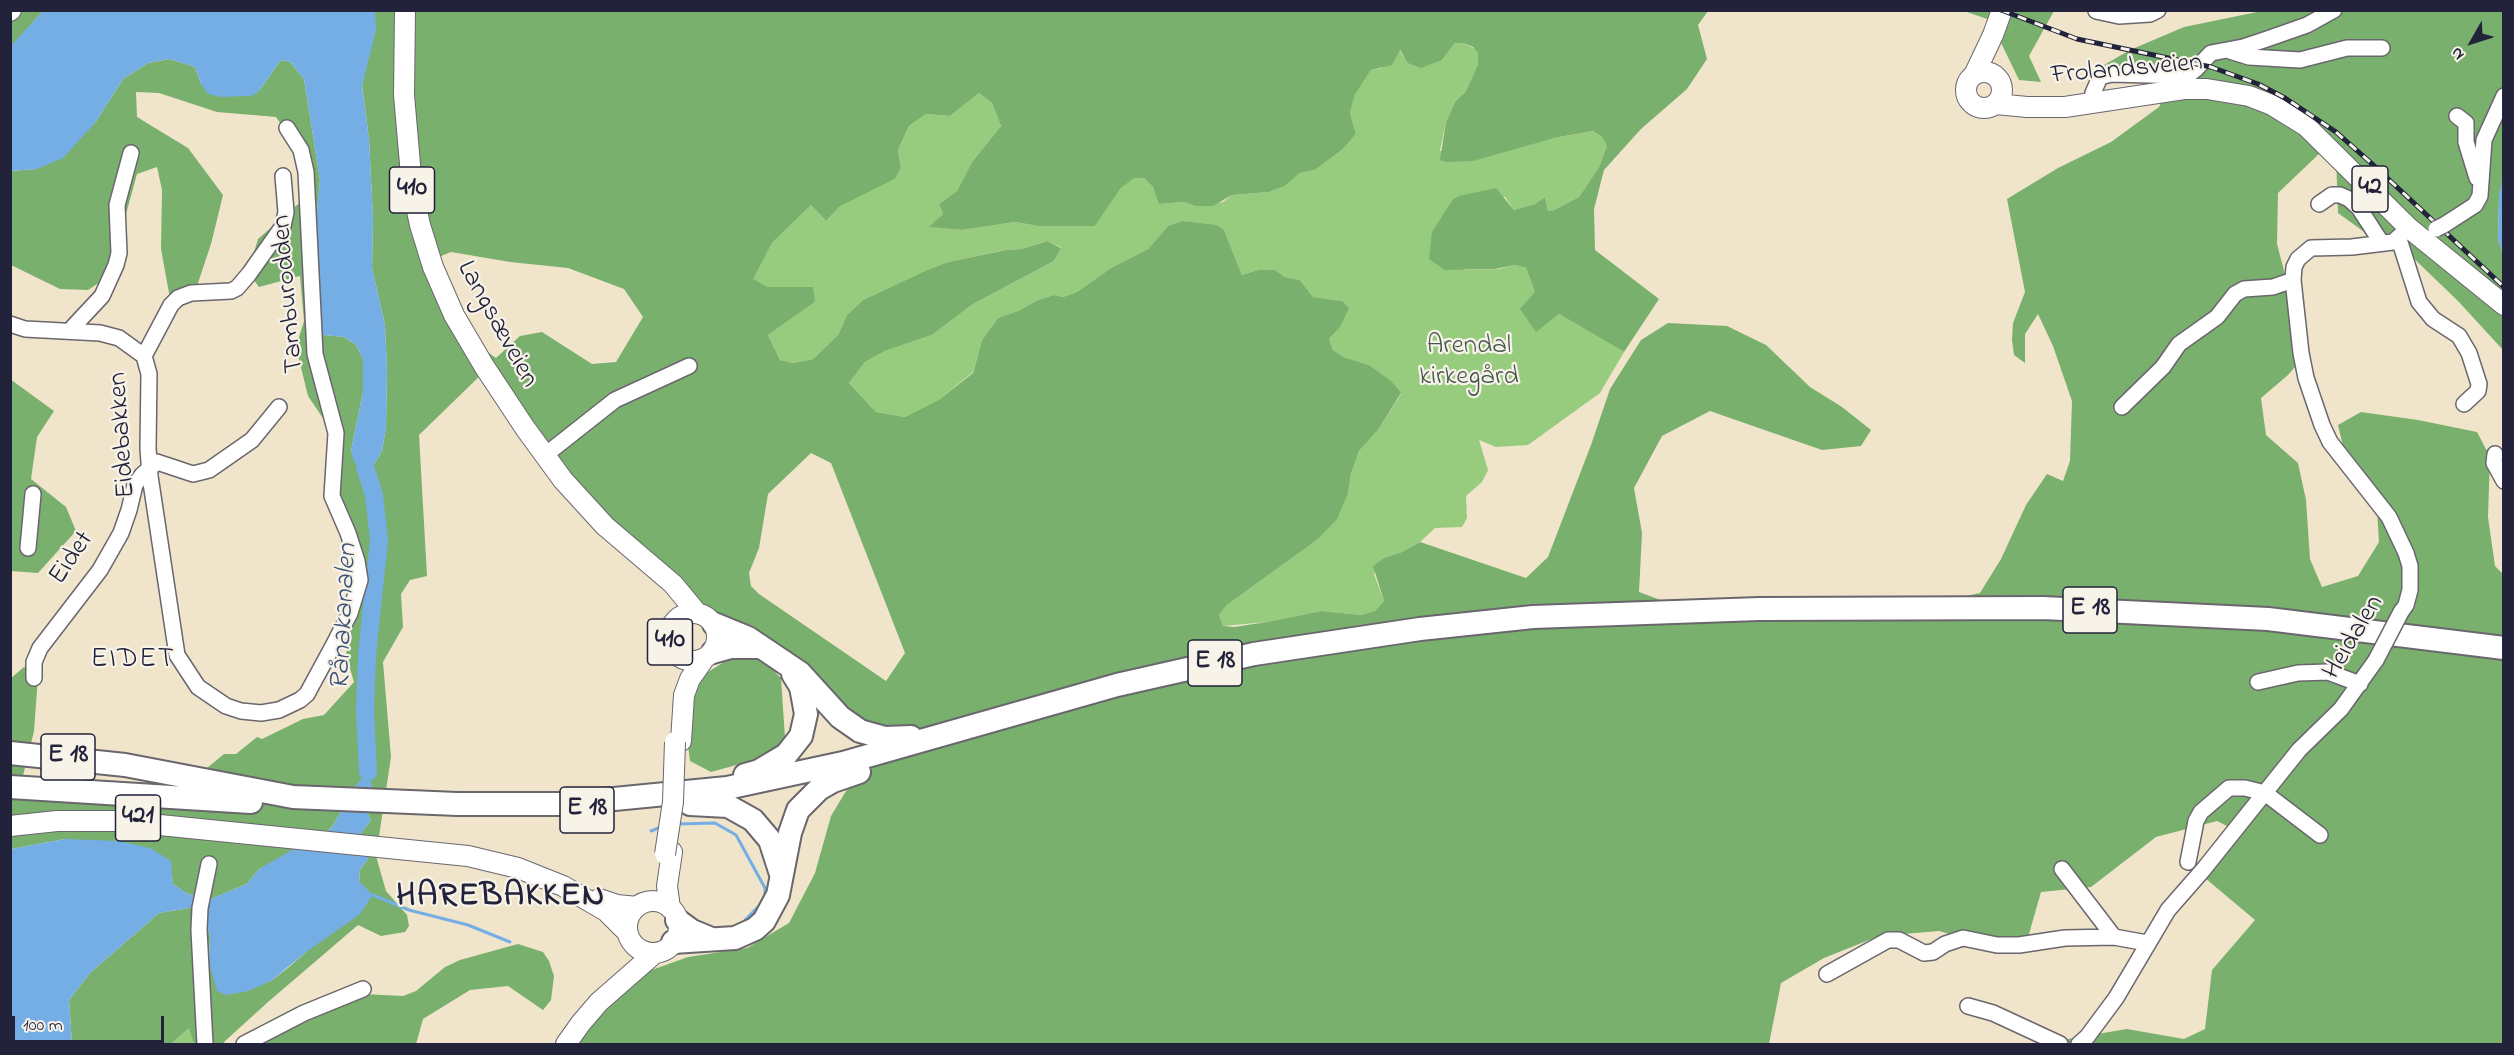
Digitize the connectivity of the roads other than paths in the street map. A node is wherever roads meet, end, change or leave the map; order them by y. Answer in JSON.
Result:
{"nodes":[{"id":1,"x":405,"y":10,"type":"edge"},
{"id":2,"x":2001,"y":10,"type":"edge"},
{"id":3,"x":2158,"y":10,"type":"edge"},
{"id":4,"x":2334,"y":10,"type":"edge"},
{"id":5,"x":2102,"y":12,"type":"edge"},
{"id":6,"x":1993,"y":35,"type":"junction"},
{"id":7,"x":2382,"y":48,"type":"dead end"},
{"id":8,"x":2227,"y":50,"type":"junction"},
{"id":9,"x":1974,"y":75,"type":"junction"},
{"id":10,"x":1998,"y":80,"type":"junction"},
{"id":11,"x":2504,"y":96,"type":"edge"},
{"id":12,"x":1996,"y":104,"type":"junction"},
{"id":13,"x":2092,"y":104,"type":"junction"},
{"id":14,"x":2038,"y":106,"type":"junction"},
{"id":15,"x":2457,"y":116,"type":"dead end"},
{"id":16,"x":287,"y":128,"type":"dead end"},
{"id":17,"x":131,"y":153,"type":"dead end"},
{"id":18,"x":283,"y":176,"type":"dead end"},
{"id":19,"x":2481,"y":190,"type":"junction"},
{"id":20,"x":2319,"y":204,"type":"dead end"},
{"id":21,"x":2422,"y":232,"type":"junction"},
{"id":22,"x":2380,"y":242,"type":"junction"},
{"id":23,"x":2293,"y":280,"type":"junction"},
{"id":24,"x":2504,"y":305,"type":"edge"},
{"id":25,"x":10,"y":324,"type":"edge"},
{"id":26,"x":73,"y":331,"type":"junction"},
{"id":27,"x":144,"y":356,"type":"junction"},
{"id":28,"x":689,"y":366,"type":"dead end"},
{"id":29,"x":2464,"y":404,"type":"dead end"},
{"id":30,"x":279,"y":407,"type":"dead end"},
{"id":31,"x":2122,"y":407,"type":"dead end"},
{"id":32,"x":2494,"y":454,"type":"dead end"},
{"id":33,"x":544,"y":456,"type":"junction"},
{"id":34,"x":154,"y":464,"type":"junction"},
{"id":35,"x":2504,"y":481,"type":"edge"},
{"id":36,"x":33,"y":494,"type":"dead end"},
{"id":37,"x":28,"y":548,"type":"dead end"},
{"id":38,"x":660,"y":575,"type":"junction"},
{"id":39,"x":706,"y":619,"type":"junction"},
{"id":40,"x":674,"y":622,"type":"junction"},
{"id":41,"x":759,"y":646,"type":"junction"},
{"id":42,"x":2504,"y":648,"type":"edge"},
{"id":43,"x":174,"y":650,"type":"joint"},
{"id":44,"x":708,"y":655,"type":"junction"},
{"id":45,"x":678,"y":656,"type":"junction"},
{"id":46,"x":2504,"y":657,"type":"edge"},
{"id":47,"x":788,"y":665,"type":"junction"},
{"id":48,"x":34,"y":678,"type":"dead end"},
{"id":49,"x":2258,"y":682,"type":"dead end"},
{"id":50,"x":2360,"y":684,"type":"junction"},
{"id":51,"x":989,"y":721,"type":"junction"},
{"id":52,"x":678,"y":742,"type":"junction"},
{"id":53,"x":10,"y":753,"type":"edge"},
{"id":54,"x":913,"y":755,"type":"junction"},
{"id":55,"x":10,"y":787,"type":"edge"},
{"id":56,"x":2265,"y":793,"type":"junction"},
{"id":57,"x":652,"y":801,"type":"junction"},
{"id":58,"x":324,"y":802,"type":"junction"},
{"id":59,"x":10,"y":821,"type":"edge"},
{"id":60,"x":10,"y":826,"type":"edge"},
{"id":61,"x":264,"y":833,"type":"junction"},
{"id":62,"x":2320,"y":835,"type":"dead end"},
{"id":63,"x":428,"y":849,"type":"junction"},
{"id":64,"x":668,"y":853,"type":"junction"},
{"id":65,"x":2188,"y":862,"type":"dead end"},
{"id":66,"x":209,"y":864,"type":"dead end"},
{"id":67,"x":2062,"y":869,"type":"dead end"},
{"id":68,"x":781,"y":875,"type":"junction"},
{"id":69,"x":642,"y":904,"type":"junction"},
{"id":70,"x":669,"y":931,"type":"junction"},
{"id":71,"x":629,"y":936,"type":"junction"},
{"id":72,"x":2114,"y":937,"type":"junction"},
{"id":73,"x":2147,"y":943,"type":"junction"},
{"id":74,"x":1827,"y":974,"type":"dead end"},
{"id":75,"x":616,"y":987,"type":"junction"},
{"id":76,"x":363,"y":989,"type":"dead end"},
{"id":77,"x":1968,"y":1006,"type":"dead end"},
{"id":78,"x":2047,"y":1042,"type":"edge"},
{"id":79,"x":205,"y":1044,"type":"edge"},
{"id":80,"x":244,"y":1044,"type":"edge"},
{"id":81,"x":566,"y":1044,"type":"edge"},
{"id":82,"x":2079,"y":1044,"type":"edge"}],
"edges":[{"from":1,"to":33,"type":"main road","name":"Langsæveien","number":"410"},
{"from":2,"to":6,"type":"main road","number":"42"},
{"from":3,"to":5,"type":"street"},
{"from":4,"to":8,"type":"street"},
{"from":6,"to":9,"type":"main road","number":"42"},
{"from":6,"to":10,"type":"main road","number":"42"},
{"from":7,"to":8,"type":"street"},
{"from":8,"to":13,"type":"street"},
{"from":9,"to":10,"type":"main road"},
{"from":9,"to":12,"type":"main road","number":"42"},
{"from":10,"to":12,"type":"main road","number":"42"},
{"from":10,"to":14,"type":"main road","name":"Frolandsveien"},
{"from":11,"to":19,"type":"street"},
{"from":12,"to":14,"type":"main road","name":"Frolandsveien","number":"42"},
{"from":13,"to":14,"type":"main road","name":"Frolandsveien","number":"42"},
{"from":13,"to":21,"type":"main road","name":"Frolandsveien","number":"42"},
{"from":15,"to":19,"type":"street"},
{"from":16,"to":43,"type":"street","name":"Tamburodden"},
{"from":17,"to":26,"type":"street"},
{"from":18,"to":27,"type":"street","name":"Tamburodden"},
{"from":19,"to":21,"type":"street"},
{"from":20,"to":22,"type":"street"},
{"from":21,"to":22,"type":"street","name":"Heidalen"},
{"from":21,"to":24,"type":"main road","name":"Frolandsveien","number":"42"},
{"from":21,"to":29,"type":"street","name":"Frolandsveien"},
{"from":22,"to":23,"type":"street","name":"Heidalen"},
{"from":23,"to":31,"type":"street"},
{"from":23,"to":50,"type":"street","name":"Heidalen","bridge":true},
{"from":25,"to":26,"type":"street","name":"Eidebakken"},
{"from":26,"to":27,"type":"street","name":"Eidebakken"},
{"from":27,"to":34,"type":"street","name":"Eidebakken"},
{"from":28,"to":33,"type":"street"},
{"from":30,"to":34,"type":"street"},
{"from":32,"to":35,"type":"street"},
{"from":33,"to":38,"type":"main road","name":"Langsæveien","number":"410"},
{"from":34,"to":43,"type":"street","name":"Eidebakken"},
{"from":34,"to":48,"type":"street","name":"Eidet"},
{"from":36,"to":37,"type":"street"},
{"from":38,"to":39,"type":"main road","name":"Langsæveien","number":"410"},
{"from":38,"to":40,"type":"main road","name":"Langsæveien","number":"410"},
{"from":39,"to":40,"type":"main road","number":"410"},
{"from":39,"to":41,"type":"highway","number":"E 18"},
{"from":39,"to":44,"type":"main road","number":"410"},
{"from":40,"to":45,"type":"main road","number":"410"},
{"from":41,"to":44,"type":"highway"},
{"from":41,"to":47,"type":"highway","number":"E 18"},
{"from":42,"to":51,"type":"highway","number":"E 18"},
{"from":44,"to":45,"type":"main road","number":"410"},
{"from":44,"to":52,"type":"main road","number":"410"},
{"from":45,"to":52,"type":"main road","number":"410"},
{"from":46,"to":54,"type":"highway","number":"E 18"},
{"from":47,"to":51,"type":"highway","number":"E 18"},
{"from":47,"to":57,"type":"highway","number":"E 18"},
{"from":49,"to":50,"type":"street"},
{"from":50,"to":56,"type":"street","name":"Heidalen"},
{"from":51,"to":57,"type":"highway","number":"E 18"},
{"from":52,"to":64,"type":"main road","number":"410","bridge":true},
{"from":53,"to":58,"type":"highway","number":"E 18"},
{"from":54,"to":57,"type":"highway","number":"E 18"},
{"from":54,"to":68,"type":"highway","number":"E 18"},
{"from":55,"to":58,"type":"highway","number":"E 18"},
{"from":56,"to":62,"type":"street"},
{"from":56,"to":65,"type":"street"},
{"from":56,"to":73,"type":"street","name":"Heidalen"},
{"from":57,"to":58,"type":"highway","number":"E 18"},
{"from":57,"to":68,"type":"highway","number":"E 18"},
{"from":59,"to":61,"type":"main road","number":"421"},
{"from":60,"to":61,"type":"main road","number":"421"},
{"from":61,"to":63,"type":"main road","number":"421"},
{"from":63,"to":69,"type":"main road","number":"421"},
{"from":63,"to":71,"type":"main road","number":"421"},
{"from":64,"to":69,"type":"main road","number":"410"},
{"from":64,"to":70,"type":"main road","number":"410"},
{"from":66,"to":79,"type":"street"},
{"from":67,"to":72,"type":"street"},
{"from":68,"to":70,"type":"highway","number":"E 18"},
{"from":69,"to":70,"type":"main road"},
{"from":69,"to":71,"type":"main road","number":"410"},
{"from":70,"to":71,"type":"main road"},
{"from":70,"to":75,"type":"main road"},
{"from":71,"to":75,"type":"main road"},
{"from":72,"to":73,"type":"street"},
{"from":72,"to":74,"type":"street"},
{"from":73,"to":82,"type":"street","name":"Heidalen"},
{"from":75,"to":81,"type":"main road"},
{"from":76,"to":80,"type":"street"},
{"from":77,"to":78,"type":"street"}]}
